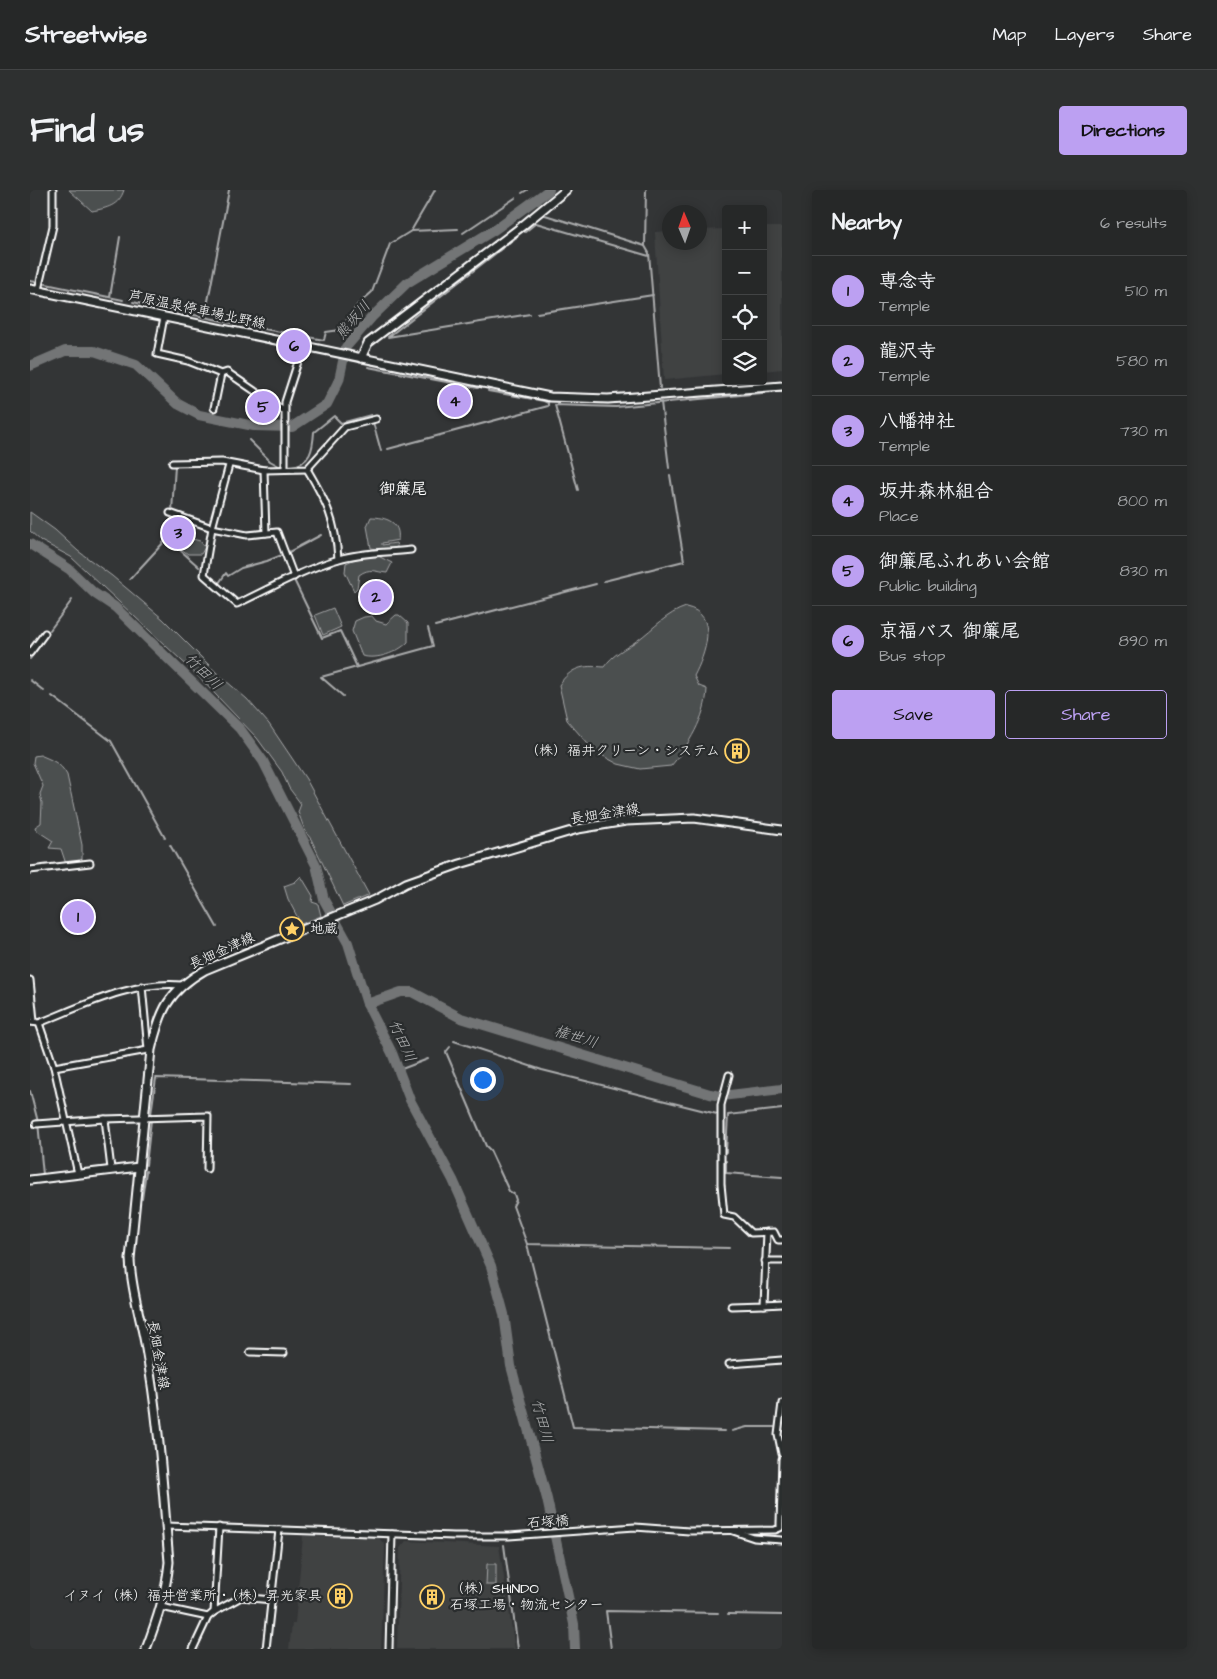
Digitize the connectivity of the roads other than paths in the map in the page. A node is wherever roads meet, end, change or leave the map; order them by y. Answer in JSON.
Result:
{"nodes":[{"id":1,"x":53,"y":190,"type":"edge"},
{"id":2,"x":566,"y":190,"type":"edge"},
{"id":3,"x":34,"y":289,"type":"edge"},
{"id":4,"x":164,"y":317,"type":"junction"},
{"id":5,"x":303,"y":346,"type":"junction"},
{"id":6,"x":361,"y":358,"type":"junction"},
{"id":7,"x":221,"y":374,"type":"junction"},
{"id":8,"x":782,"y":386,"type":"edge"},
{"id":9,"x":214,"y":408,"type":"dead end"},
{"id":10,"x":284,"y":411,"type":"junction"},
{"id":11,"x":376,"y":419,"type":"dead end"},
{"id":12,"x":172,"y":463,"type":"dead end"},
{"id":13,"x":229,"y":465,"type":"junction"},
{"id":14,"x":285,"y":469,"type":"junction"},
{"id":15,"x":307,"y":469,"type":"junction"},
{"id":16,"x":264,"y":470,"type":"junction"},
{"id":17,"x":170,"y":513,"type":"dead end"},
{"id":18,"x":212,"y":528,"type":"junction"},
{"id":19,"x":266,"y":533,"type":"junction"},
{"id":20,"x":411,"y":550,"type":"dead end"},
{"id":21,"x":338,"y":559,"type":"junction"},
{"id":22,"x":294,"y":577,"type":"junction"},
{"id":23,"x":45,"y":633,"type":"dead end"},
{"id":24,"x":30,"y":653,"type":"edge"},
{"id":25,"x":782,"y":830,"type":"edge"},
{"id":26,"x":90,"y":863,"type":"dead end"},
{"id":27,"x":30,"y":870,"type":"edge"},
{"id":28,"x":30,"y":980,"type":"edge"},
{"id":29,"x":181,"y":985,"type":"junction"},
{"id":30,"x":142,"y":986,"type":"junction"},
{"id":31,"x":35,"y":1022,"type":"edge"},
{"id":32,"x":149,"y":1050,"type":"junction"},
{"id":33,"x":54,"y":1067,"type":"junction"},
{"id":34,"x":728,"y":1075,"type":"dead end"},
{"id":35,"x":145,"y":1117,"type":"junction"},
{"id":36,"x":105,"y":1118,"type":"junction"},
{"id":37,"x":66,"y":1121,"type":"junction"},
{"id":38,"x":36,"y":1124,"type":"dead end"},
{"id":39,"x":139,"y":1167,"type":"junction"},
{"id":40,"x":111,"y":1169,"type":"junction"},
{"id":41,"x":207,"y":1169,"type":"dead end"},
{"id":42,"x":78,"y":1174,"type":"junction"},
{"id":43,"x":30,"y":1180,"type":"edge"},
{"id":44,"x":768,"y":1232,"type":"junction"},
{"id":45,"x":782,"y":1240,"type":"edge"},
{"id":46,"x":765,"y":1261,"type":"junction"},
{"id":47,"x":782,"y":1261,"type":"edge"},
{"id":48,"x":782,"y":1304,"type":"edge"},
{"id":49,"x":764,"y":1305,"type":"junction"},
{"id":50,"x":731,"y":1306,"type":"dead end"},
{"id":51,"x":250,"y":1352,"type":"dead end"},
{"id":52,"x":284,"y":1353,"type":"dead end"},
{"id":53,"x":782,"y":1360,"type":"edge"},
{"id":54,"x":729,"y":1364,"type":"dead end"},
{"id":55,"x":782,"y":1403,"type":"edge"},
{"id":56,"x":782,"y":1454,"type":"edge"},
{"id":57,"x":782,"y":1459,"type":"edge"},
{"id":58,"x":782,"y":1483,"type":"edge"},
{"id":59,"x":781,"y":1525,"type":"edge"},
{"id":60,"x":166,"y":1526,"type":"junction"},
{"id":61,"x":219,"y":1527,"type":"junction"},
{"id":62,"x":725,"y":1529,"type":"junction"},
{"id":63,"x":280,"y":1530,"type":"junction"},
{"id":64,"x":392,"y":1534,"type":"junction"},
{"id":65,"x":781,"y":1540,"type":"edge"},
{"id":66,"x":272,"y":1600,"type":"junction"},
{"id":67,"x":162,"y":1607,"type":"junction"},
{"id":68,"x":214,"y":1612,"type":"junction"},
{"id":69,"x":208,"y":1617,"type":"junction"},
{"id":70,"x":146,"y":1649,"type":"edge"},
{"id":71,"x":193,"y":1649,"type":"edge"},
{"id":72,"x":266,"y":1649,"type":"edge"},
{"id":73,"x":389,"y":1649,"type":"edge"}],
"edges":[{"from":1,"to":3,"type":"street"},
{"from":2,"to":6,"type":"main road"},
{"from":3,"to":4,"type":"main road","name":"芦原温泉停車場北野線"},
{"from":4,"to":5,"type":"main road","name":"芦原温泉停車場北野線"},
{"from":4,"to":7,"type":"street"},
{"from":5,"to":6,"type":"main road","name":"芦原温泉停車場北野線"},
{"from":5,"to":10,"type":"street"},
{"from":6,"to":8,"type":"main road","name":"芦原温泉停車場北野線"},
{"from":7,"to":9,"type":"street"},
{"from":7,"to":10,"type":"street"},
{"from":10,"to":14,"type":"street"},
{"from":11,"to":15,"type":"street"},
{"from":12,"to":13,"type":"street"},
{"from":13,"to":16,"type":"street"},
{"from":13,"to":18,"type":"street"},
{"from":14,"to":15,"type":"street"},
{"from":14,"to":16,"type":"street"},
{"from":15,"to":21,"type":"street"},
{"from":16,"to":19,"type":"street"},
{"from":17,"to":18,"type":"street"},
{"from":18,"to":19,"type":"street"},
{"from":18,"to":22,"type":"street"},
{"from":19,"to":22,"type":"street"},
{"from":20,"to":21,"type":"street"},
{"from":21,"to":22,"type":"street"},
{"from":23,"to":24,"type":"street"},
{"from":25,"to":29,"type":"main road","name":"長畑金津線"},
{"from":26,"to":27,"type":"street"},
{"from":28,"to":31,"type":"street"},
{"from":29,"to":30,"type":"street"},
{"from":29,"to":32,"type":"main road","name":"長畑金津線"},
{"from":30,"to":31,"type":"street"},
{"from":30,"to":32,"type":"street"},
{"from":31,"to":33,"type":"street"},
{"from":32,"to":33,"type":"street"},
{"from":32,"to":35,"type":"main road","name":"長畑金津線"},
{"from":33,"to":37,"type":"street"},
{"from":34,"to":44,"type":"street"},
{"from":35,"to":36,"type":"street"},
{"from":35,"to":39,"type":"main road","name":"長畑金津線"},
{"from":35,"to":41,"type":"street"},
{"from":36,"to":37,"type":"street"},
{"from":36,"to":40,"type":"street"},
{"from":37,"to":38,"type":"street"},
{"from":37,"to":42,"type":"street"},
{"from":39,"to":40,"type":"main road"},
{"from":39,"to":60,"type":"main road","name":"長畑金津線"},
{"from":40,"to":42,"type":"main road"},
{"from":42,"to":43,"type":"main road"},
{"from":44,"to":45,"type":"street"},
{"from":44,"to":46,"type":"street"},
{"from":46,"to":47,"type":"street"},
{"from":46,"to":49,"type":"street"},
{"from":48,"to":49,"type":"street"},
{"from":49,"to":50,"type":"street"},
{"from":51,"to":52,"type":"street"},
{"from":53,"to":54,"type":"street"},
{"from":55,"to":56,"type":"street"},
{"from":57,"to":58,"type":"street"},
{"from":58,"to":59,"type":"street"},
{"from":59,"to":62,"type":"street","name":"石塚橋"},
{"from":59,"to":65,"type":"street"},
{"from":60,"to":61,"type":"street","name":"石塚橋"},
{"from":60,"to":67,"type":"main road","name":"長畑金津線"},
{"from":61,"to":63,"type":"street","name":"石塚橋"},
{"from":61,"to":68,"type":"street"},
{"from":62,"to":64,"type":"street","name":"石塚橋"},
{"from":62,"to":65,"type":"street"},
{"from":63,"to":64,"type":"street","name":"石塚橋"},
{"from":63,"to":66,"type":"street"},
{"from":64,"to":73,"type":"street"},
{"from":66,"to":68,"type":"street"},
{"from":66,"to":72,"type":"street"},
{"from":67,"to":69,"type":"street"},
{"from":67,"to":70,"type":"main road","name":"長畑金津線"},
{"from":68,"to":69,"type":"street"},
{"from":69,"to":71,"type":"street"}]}
